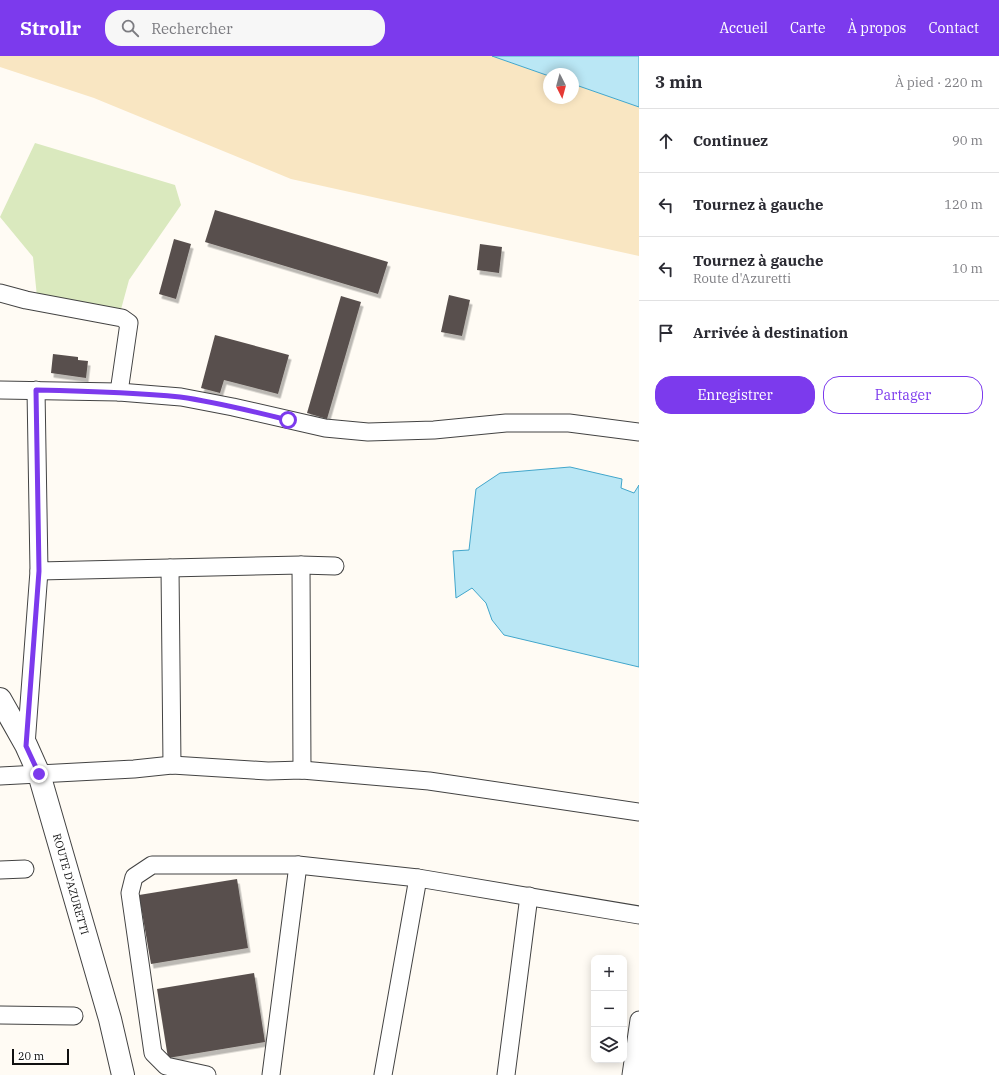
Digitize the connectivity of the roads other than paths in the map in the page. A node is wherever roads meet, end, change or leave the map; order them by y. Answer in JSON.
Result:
{"nodes":[{"id":1,"x":0,"y":293,"type":"edge"},
{"id":2,"x":0,"y":390,"type":"edge"},
{"id":3,"x":36,"y":390,"type":"junction"},
{"id":4,"x":119,"y":392,"type":"junction"},
{"id":5,"x":639,"y":432,"type":"edge"},
{"id":6,"x":301,"y":565,"type":"junction"},
{"id":7,"x":334,"y":566,"type":"dead end"},
{"id":8,"x":170,"y":568,"type":"junction"},
{"id":9,"x":39,"y":571,"type":"junction"},
{"id":10,"x":0,"y":699,"type":"edge"},
{"id":11,"x":26,"y":746,"type":"junction"},
{"id":12,"x":172,"y":765,"type":"junction"},
{"id":13,"x":302,"y":770,"type":"junction"},
{"id":14,"x":39,"y":774,"type":"junction"},
{"id":15,"x":0,"y":776,"type":"edge"},
{"id":16,"x":639,"y":812,"type":"edge"},
{"id":17,"x":298,"y":865,"type":"junction"},
{"id":18,"x":26,"y":869,"type":"dead end"},
{"id":19,"x":0,"y":870,"type":"edge"},
{"id":20,"x":418,"y":878,"type":"junction"},
{"id":21,"x":529,"y":896,"type":"junction"},
{"id":22,"x":639,"y":915,"type":"edge"},
{"id":23,"x":0,"y":1015,"type":"edge"},
{"id":24,"x":74,"y":1016,"type":"dead end"},
{"id":25,"x":639,"y":1020,"type":"edge"},
{"id":26,"x":123,"y":1075,"type":"edge"},
{"id":27,"x":207,"y":1075,"type":"edge"},
{"id":28,"x":271,"y":1075,"type":"edge"},
{"id":29,"x":383,"y":1075,"type":"edge"},
{"id":30,"x":506,"y":1075,"type":"edge"},
{"id":31,"x":631,"y":1075,"type":"edge"}],
"edges":[{"from":1,"to":4,"type":"street"},
{"from":2,"to":3,"type":"street"},
{"from":3,"to":4,"type":"street"},
{"from":3,"to":9,"type":"street"},
{"from":4,"to":5,"type":"street"},
{"from":6,"to":7,"type":"street"},
{"from":6,"to":8,"type":"street"},
{"from":6,"to":13,"type":"street"},
{"from":8,"to":9,"type":"street"},
{"from":8,"to":12,"type":"street"},
{"from":9,"to":11,"type":"street"},
{"from":10,"to":11,"type":"street","name":"ROUTE D'AZURETTI"},
{"from":11,"to":14,"type":"street","name":"ROUTE D'AZURETTI"},
{"from":12,"to":13,"type":"street"},
{"from":12,"to":14,"type":"street"},
{"from":13,"to":16,"type":"street"},
{"from":14,"to":15,"type":"street"},
{"from":14,"to":26,"type":"street","name":"ROUTE D'AZURETTI"},
{"from":17,"to":20,"type":"street"},
{"from":17,"to":27,"type":"street"},
{"from":17,"to":28,"type":"street"},
{"from":18,"to":19,"type":"street"},
{"from":20,"to":21,"type":"street"},
{"from":20,"to":29,"type":"street"},
{"from":21,"to":22,"type":"street"},
{"from":21,"to":30,"type":"street"},
{"from":23,"to":24,"type":"street"},
{"from":25,"to":31,"type":"street"}]}
